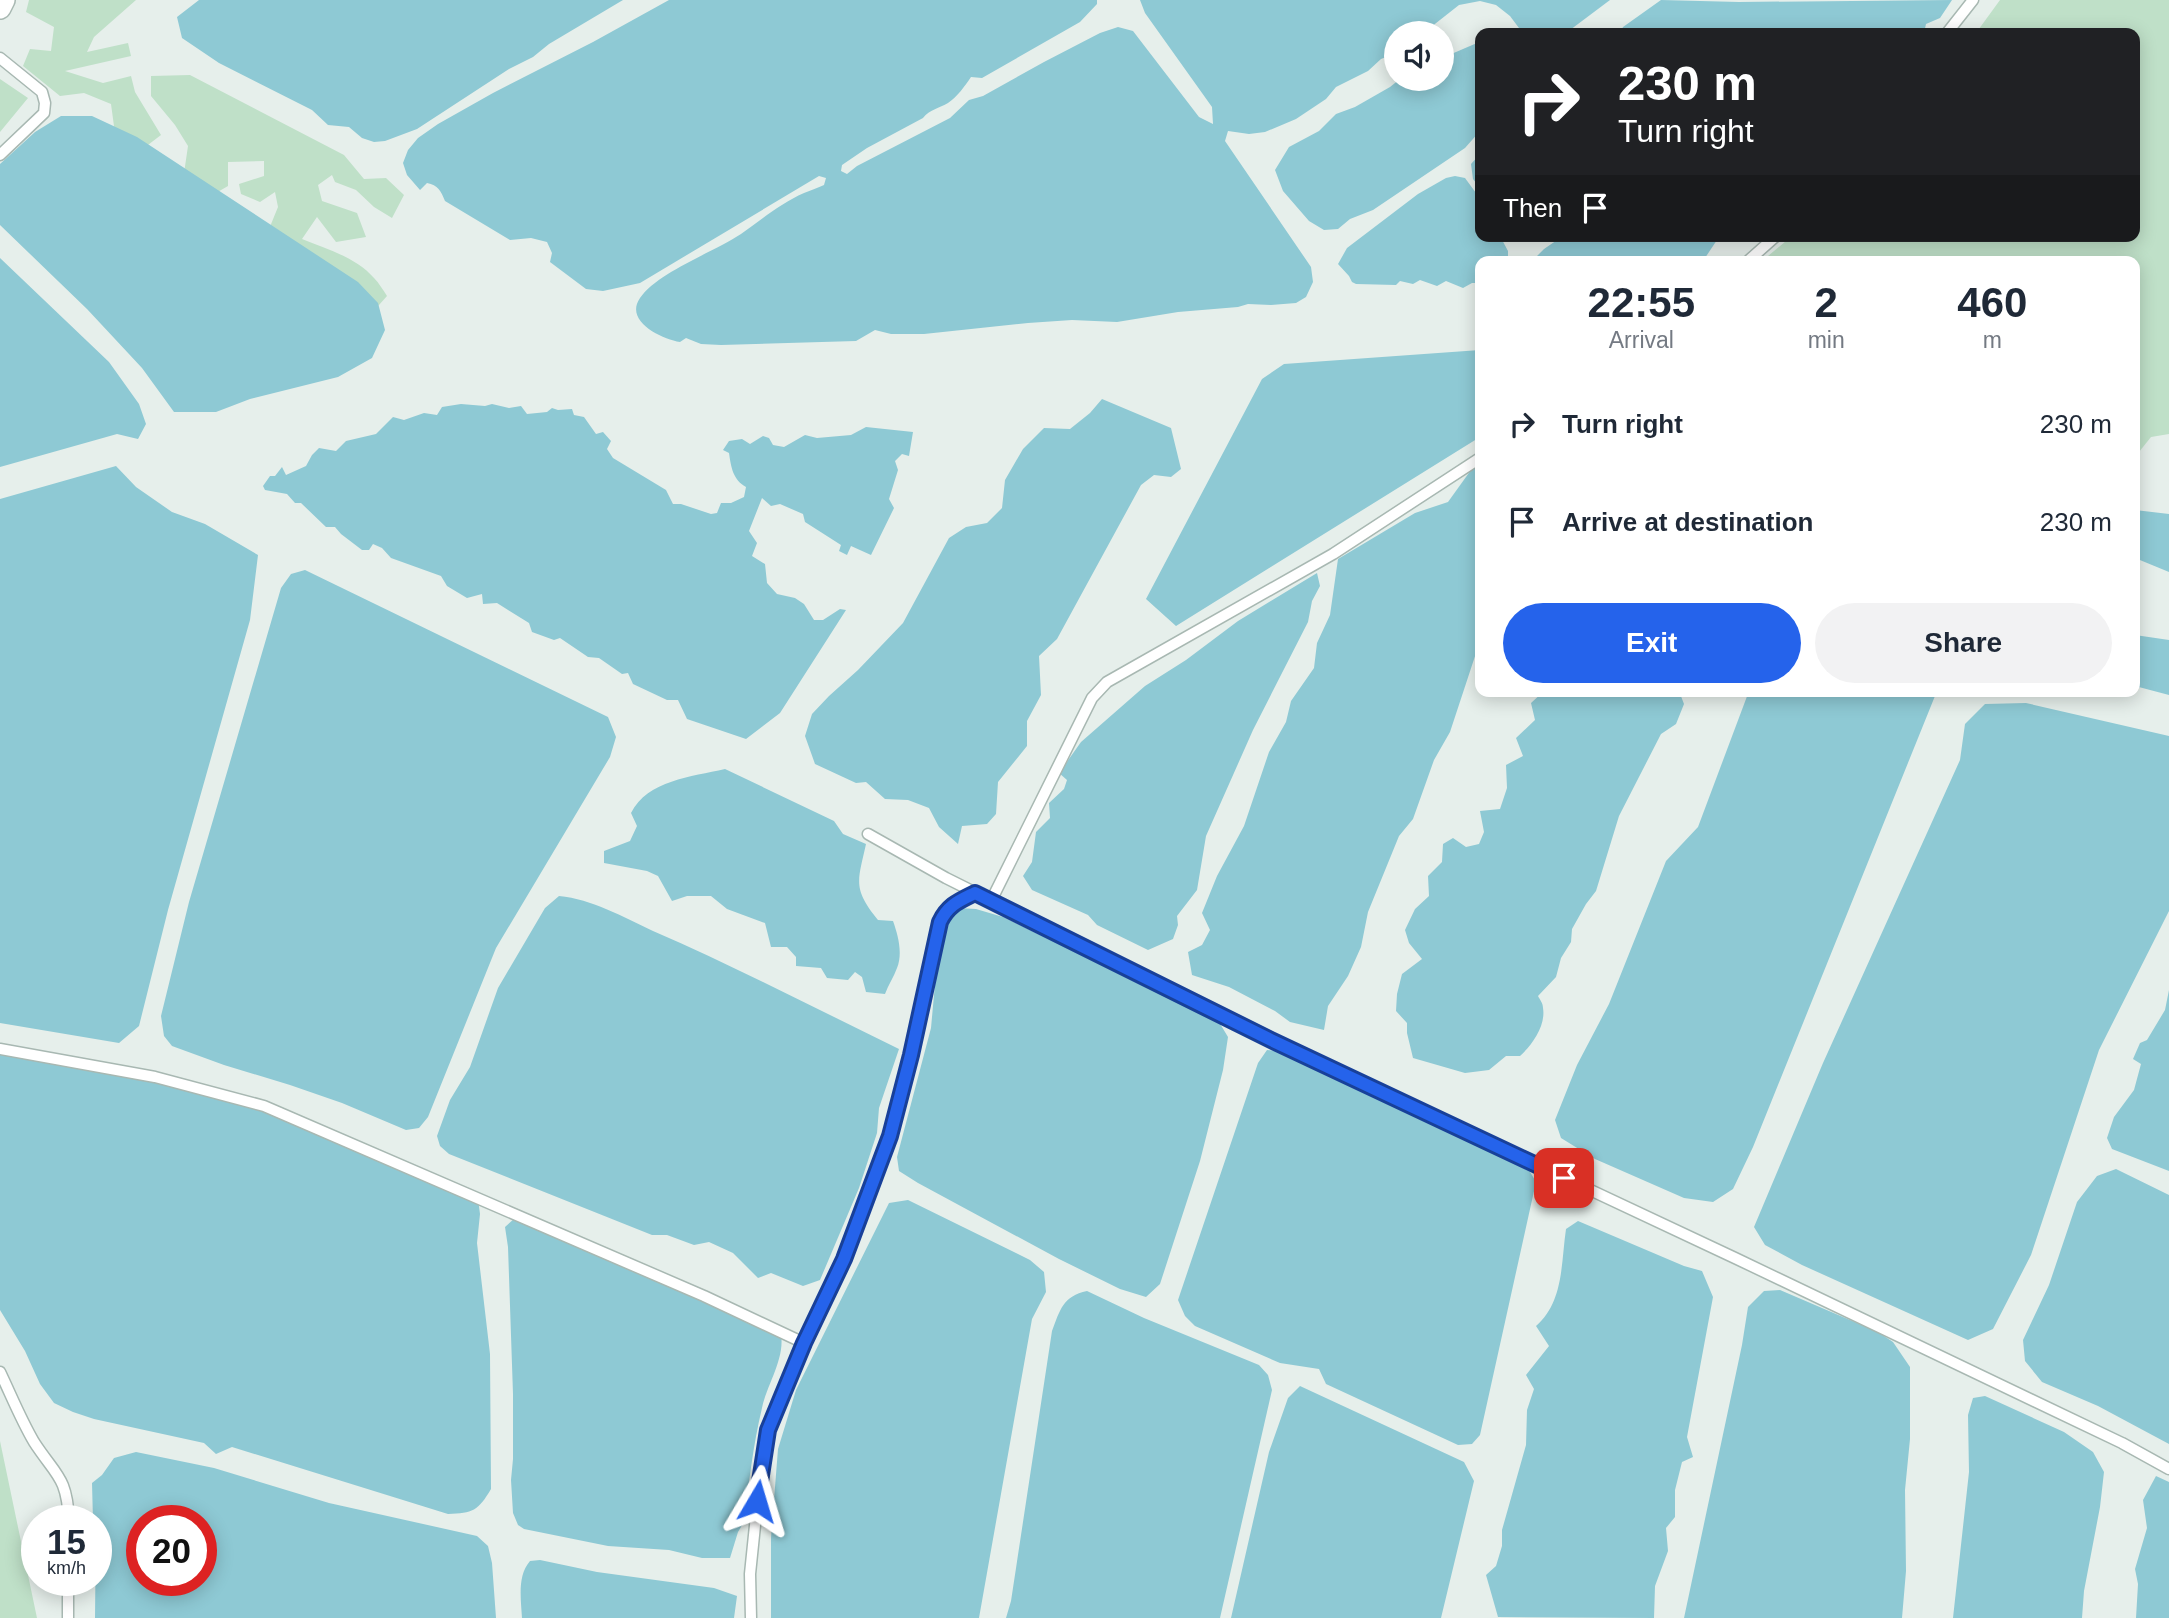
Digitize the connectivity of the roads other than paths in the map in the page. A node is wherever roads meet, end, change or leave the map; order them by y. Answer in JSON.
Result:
{"nodes":[{"id":1,"x":4,"y":0,"type":"edge"},
{"id":2,"x":1973,"y":0,"type":"edge"},
{"id":3,"x":0,"y":8,"type":"edge"},
{"id":4,"x":1951,"y":28,"type":"edge"},
{"id":5,"x":0,"y":58,"type":"edge"},
{"id":6,"x":0,"y":155,"type":"edge"},
{"id":7,"x":1769,"y":242,"type":"edge"},
{"id":8,"x":1754,"y":256,"type":"edge"},
{"id":9,"x":1475,"y":461,"type":"edge"},
{"id":10,"x":868,"y":834,"type":"dead end"},
{"id":11,"x":975,"y":893,"type":"junction"},
{"id":12,"x":992,"y":901,"type":"junction"},
{"id":13,"x":0,"y":1049,"type":"edge"},
{"id":14,"x":804,"y":1343,"type":"junction"},
{"id":15,"x":0,"y":1372,"type":"edge"},
{"id":16,"x":2169,"y":1469,"type":"edge"},
{"id":17,"x":68,"y":1505,"type":"edge"},
{"id":18,"x":68,"y":1596,"type":"edge"},
{"id":19,"x":68,"y":1618,"type":"edge"},
{"id":20,"x":751,"y":1618,"type":"edge"}],
"edges":[{"from":1,"to":3,"type":"street"},
{"from":2,"to":4,"type":"lane"},
{"from":5,"to":6,"type":"lane"},
{"from":7,"to":8,"type":"lane"},
{"from":9,"to":12,"type":"lane"},
{"from":10,"to":11,"type":"lane"},
{"from":11,"to":12,"type":"lane"},
{"from":11,"to":14,"type":"lane"},
{"from":12,"to":16,"type":"lane"},
{"from":13,"to":14,"type":"lane"},
{"from":14,"to":20,"type":"lane"},
{"from":15,"to":17,"type":"lane"},
{"from":18,"to":19,"type":"lane"}]}
